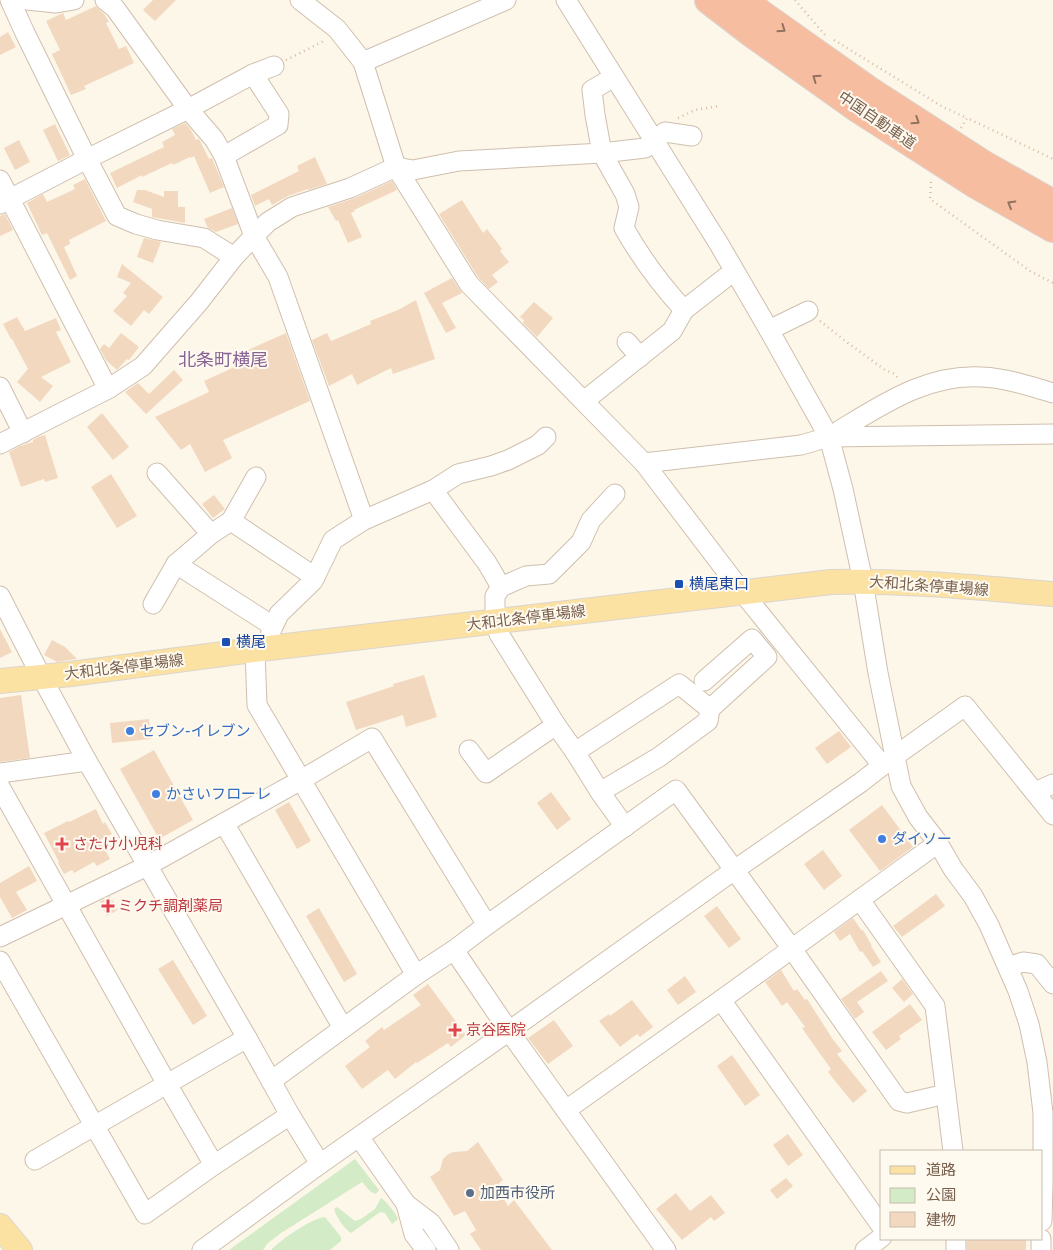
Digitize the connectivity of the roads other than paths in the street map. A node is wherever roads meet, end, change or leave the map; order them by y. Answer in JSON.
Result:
{"nodes":[{"id":1,"x":10,"y":0,"type":"edge"},
{"id":2,"x":27,"y":0,"type":"edge"},
{"id":3,"x":74,"y":0,"type":"edge"},
{"id":4,"x":300,"y":0,"type":"edge"},
{"id":5,"x":506,"y":0,"type":"edge"},
{"id":6,"x":566,"y":0,"type":"edge"},
{"id":7,"x":709,"y":0,"type":"edge"},
{"id":8,"x":743,"y":0,"type":"edge"},
{"id":9,"x":115,"y":3,"type":"edge"},
{"id":10,"x":363,"y":62,"type":"junction"},
{"id":11,"x":274,"y":66,"type":"road end"},
{"id":12,"x":253,"y":74,"type":"junction"},
{"id":13,"x":614,"y":77,"type":"junction"},
{"id":14,"x":188,"y":109,"type":"junction"},
{"id":15,"x":660,"y":136,"type":"junction"},
{"id":16,"x":692,"y":136,"type":"dead end"},
{"id":17,"x":602,"y":153,"type":"junction"},
{"id":18,"x":224,"y":156,"type":"junction"},
{"id":19,"x":87,"y":159,"type":"junction"},
{"id":20,"x":396,"y":167,"type":"junction"},
{"id":21,"x":0,"y":180,"type":"edge"},
{"id":22,"x":5,"y":202,"type":"edge"},
{"id":23,"x":1053,"y":204,"type":"edge"},
{"id":24,"x":1053,"y":228,"type":"edge"},
{"id":25,"x":254,"y":236,"type":"junction"},
{"id":26,"x":234,"y":257,"type":"junction"},
{"id":27,"x":734,"y":271,"type":"junction"},
{"id":28,"x":684,"y":310,"type":"junction"},
{"id":29,"x":808,"y":312,"type":"road end"},
{"id":30,"x":770,"y":330,"type":"junction"},
{"id":31,"x":627,"y":342,"type":"dead end"},
{"id":32,"x":640,"y":356,"type":"junction"},
{"id":33,"x":0,"y":387,"type":"edge"},
{"id":34,"x":108,"y":389,"type":"junction"},
{"id":35,"x":1053,"y":393,"type":"edge"},
{"id":36,"x":589,"y":397,"type":"dead end"},
{"id":37,"x":23,"y":433,"type":"junction"},
{"id":38,"x":1053,"y":434,"type":"edge"},
{"id":39,"x":546,"y":437,"type":"dead end"},
{"id":40,"x":834,"y":437,"type":"junction"},
{"id":41,"x":0,"y":444,"type":"edge"},
{"id":42,"x":644,"y":463,"type":"junction"},
{"id":43,"x":157,"y":473,"type":"dead end"},
{"id":44,"x":256,"y":477,"type":"dead end"},
{"id":45,"x":433,"y":490,"type":"junction"},
{"id":46,"x":615,"y":494,"type":"dead end"},
{"id":47,"x":364,"y":520,"type":"junction"},
{"id":48,"x":231,"y":521,"type":"junction"},
{"id":49,"x":211,"y":534,"type":"junction"},
{"id":50,"x":176,"y":564,"type":"junction"},
{"id":51,"x":315,"y":577,"type":"junction"},
{"id":52,"x":863,"y":581,"type":"junction"},
{"id":53,"x":501,"y":587,"type":"junction"},
{"id":54,"x":743,"y":593,"type":"junction"},
{"id":55,"x":1053,"y":594,"type":"edge"},
{"id":56,"x":0,"y":596,"type":"edge"},
{"id":57,"x":152,"y":604,"type":"dead end"},
{"id":58,"x":495,"y":622,"type":"junction"},
{"id":59,"x":266,"y":641,"type":"junction"},
{"id":60,"x":42,"y":676,"type":"junction"},
{"id":61,"x":0,"y":681,"type":"edge"},
{"id":62,"x":704,"y":682,"type":"dead end"},
{"id":63,"x":710,"y":709,"type":"junction"},
{"id":64,"x":556,"y":725,"type":"junction"},
{"id":65,"x":469,"y":750,"type":"dead end"},
{"id":66,"x":575,"y":752,"type":"junction"},
{"id":67,"x":87,"y":761,"type":"junction"},
{"id":68,"x":888,"y":761,"type":"junction"},
{"id":69,"x":0,"y":773,"type":"edge"},
{"id":70,"x":301,"y":780,"type":"junction"},
{"id":71,"x":1053,"y":784,"type":"edge"},
{"id":72,"x":0,"y":787,"type":"edge"},
{"id":73,"x":600,"y":792,"type":"junction"},
{"id":74,"x":1035,"y":792,"type":"junction"},
{"id":75,"x":1053,"y":814,"type":"edge"},
{"id":76,"x":224,"y":823,"type":"junction"},
{"id":77,"x":625,"y":827,"type":"junction"},
{"id":78,"x":938,"y":843,"type":"junction"},
{"id":79,"x":147,"y":866,"type":"junction"},
{"id":80,"x":733,"y":871,"type":"junction"},
{"id":81,"x":860,"y":900,"type":"junction"},
{"id":82,"x":67,"y":905,"type":"junction"},
{"id":83,"x":487,"y":925,"type":"junction"},
{"id":84,"x":0,"y":938,"type":"edge"},
{"id":85,"x":792,"y":949,"type":"junction"},
{"id":86,"x":454,"y":950,"type":"junction"},
{"id":87,"x":0,"y":961,"type":"edge"},
{"id":88,"x":1008,"y":968,"type":"junction"},
{"id":89,"x":416,"y":975,"type":"junction"},
{"id":90,"x":1053,"y":984,"type":"edge"},
{"id":91,"x":721,"y":1000,"type":"junction"},
{"id":92,"x":343,"y":1028,"type":"junction"},
{"id":93,"x":510,"y":1031,"type":"junction"},
{"id":94,"x":247,"y":1038,"type":"junction"},
{"id":95,"x":271,"y":1080,"type":"junction"},
{"id":96,"x":167,"y":1084,"type":"junction"},
{"id":97,"x":946,"y":1094,"type":"junction"},
{"id":98,"x":566,"y":1110,"type":"junction"},
{"id":99,"x":290,"y":1115,"type":"junction"},
{"id":100,"x":94,"y":1126,"type":"junction"},
{"id":101,"x":359,"y":1137,"type":"junction"},
{"id":102,"x":953,"y":1150,"type":"edge"},
{"id":103,"x":35,"y":1160,"type":"dead end"},
{"id":104,"x":320,"y":1164,"type":"junction"},
{"id":105,"x":214,"y":1165,"type":"junction"},
{"id":106,"x":1046,"y":1183,"type":"edge"},
{"id":107,"x":406,"y":1204,"type":"junction"},
{"id":108,"x":1043,"y":1212,"type":"edge"},
{"id":109,"x":880,"y":1224,"type":"edge"},
{"id":110,"x":0,"y":1226,"type":"edge"},
{"id":111,"x":880,"y":1239,"type":"edge"},
{"id":112,"x":20,"y":1250,"type":"edge"},
{"id":113,"x":202,"y":1250,"type":"edge"},
{"id":114,"x":426,"y":1250,"type":"edge"},
{"id":115,"x":449,"y":1250,"type":"edge"},
{"id":116,"x":666,"y":1250,"type":"edge"},
{"id":117,"x":865,"y":1250,"type":"edge"}],
"edges":[{"from":1,"to":19,"type":"street"},
{"from":2,"to":3,"type":"street"},
{"from":4,"to":10,"type":"street"},
{"from":5,"to":10,"type":"street"},
{"from":6,"to":13,"type":"street"},
{"from":24,"to":7,"type":"highway","name":"中国自動車道","one_way":true},
{"from":8,"to":23,"type":"highway","name":"中国自動車道","one_way":true},
{"from":9,"to":14,"type":"street"},
{"from":10,"to":20,"type":"street"},
{"from":11,"to":12,"type":"street"},
{"from":12,"to":14,"type":"street"},
{"from":12,"to":18,"type":"street"},
{"from":13,"to":15,"type":"street"},
{"from":13,"to":17,"type":"street"},
{"from":14,"to":18,"type":"street"},
{"from":14,"to":19,"type":"street"},
{"from":15,"to":16,"type":"street"},
{"from":15,"to":17,"type":"street"},
{"from":15,"to":27,"type":"street"},
{"from":17,"to":20,"type":"street"},
{"from":17,"to":28,"type":"street"},
{"from":18,"to":25,"type":"street"},
{"from":19,"to":22,"type":"street"},
{"from":19,"to":26,"type":"street"},
{"from":20,"to":25,"type":"street"},
{"from":20,"to":42,"type":"street"},
{"from":21,"to":22,"type":"street"},
{"from":22,"to":34,"type":"street"},
{"from":25,"to":26,"type":"street"},
{"from":25,"to":47,"type":"street"},
{"from":26,"to":34,"type":"street"},
{"from":27,"to":28,"type":"street"},
{"from":27,"to":30,"type":"street"},
{"from":28,"to":32,"type":"street"},
{"from":29,"to":30,"type":"street"},
{"from":30,"to":40,"type":"street"},
{"from":31,"to":32,"type":"street"},
{"from":32,"to":36,"type":"street"},
{"from":33,"to":37,"type":"street"},
{"from":34,"to":37,"type":"street"},
{"from":35,"to":40,"type":"street"},
{"from":37,"to":41,"type":"street"},
{"from":38,"to":40,"type":"street"},
{"from":39,"to":45,"type":"street"},
{"from":40,"to":42,"type":"street"},
{"from":40,"to":52,"type":"street"},
{"from":42,"to":54,"type":"street"},
{"from":43,"to":49,"type":"street"},
{"from":44,"to":48,"type":"street"},
{"from":45,"to":47,"type":"street"},
{"from":45,"to":53,"type":"street"},
{"from":46,"to":53,"type":"street"},
{"from":47,"to":51,"type":"street"},
{"from":48,"to":49,"type":"street"},
{"from":48,"to":51,"type":"street"},
{"from":49,"to":50,"type":"street"},
{"from":50,"to":57,"type":"street"},
{"from":50,"to":59,"type":"street"},
{"from":51,"to":59,"type":"street"},
{"from":52,"to":54,"type":"main road","name":"大和北条停車場線"},
{"from":52,"to":55,"type":"main road","name":"大和北条停車場線"},
{"from":52,"to":68,"type":"street"},
{"from":53,"to":58,"type":"street"},
{"from":54,"to":58,"type":"main road","name":"大和北条停車場線"},
{"from":54,"to":68,"type":"street"},
{"from":56,"to":60,"type":"street"},
{"from":58,"to":59,"type":"main road","name":"大和北条停車場線"},
{"from":58,"to":64,"type":"street"},
{"from":59,"to":60,"type":"main road","name":"大和北条停車場線"},
{"from":59,"to":70,"type":"street"},
{"from":60,"to":61,"type":"main road","name":"大和北条停車場線"},
{"from":60,"to":67,"type":"street"},
{"from":62,"to":63,"type":"street"},
{"from":63,"to":66,"type":"street"},
{"from":63,"to":73,"type":"street"},
{"from":64,"to":65,"type":"street"},
{"from":64,"to":66,"type":"street"},
{"from":66,"to":73,"type":"street"},
{"from":67,"to":69,"type":"street"},
{"from":67,"to":79,"type":"street"},
{"from":68,"to":74,"type":"street"},
{"from":68,"to":78,"type":"street"},
{"from":68,"to":80,"type":"street"},
{"from":70,"to":76,"type":"street"},
{"from":70,"to":83,"type":"street"},
{"from":70,"to":89,"type":"street"},
{"from":71,"to":74,"type":"street"},
{"from":72,"to":82,"type":"street"},
{"from":73,"to":77,"type":"street"},
{"from":74,"to":75,"type":"street"},
{"from":76,"to":79,"type":"street"},
{"from":76,"to":92,"type":"street"},
{"from":77,"to":80,"type":"street"},
{"from":77,"to":83,"type":"street"},
{"from":78,"to":81,"type":"street"},
{"from":78,"to":88,"type":"street"},
{"from":79,"to":82,"type":"street"},
{"from":79,"to":94,"type":"street"},
{"from":80,"to":85,"type":"street"},
{"from":80,"to":93,"type":"street"},
{"from":81,"to":85,"type":"street"},
{"from":81,"to":97,"type":"street"},
{"from":82,"to":84,"type":"street"},
{"from":82,"to":96,"type":"street"},
{"from":83,"to":86,"type":"street"},
{"from":85,"to":91,"type":"street"},
{"from":85,"to":97,"type":"street"},
{"from":86,"to":89,"type":"street"},
{"from":86,"to":93,"type":"street"},
{"from":87,"to":100,"type":"street"},
{"from":88,"to":90,"type":"street"},
{"from":88,"to":106,"type":"street"},
{"from":89,"to":92,"type":"street"},
{"from":91,"to":98,"type":"street"},
{"from":91,"to":109,"type":"street"},
{"from":92,"to":95,"type":"street"},
{"from":93,"to":98,"type":"street"},
{"from":93,"to":101,"type":"street"},
{"from":94,"to":95,"type":"street"},
{"from":94,"to":96,"type":"street"},
{"from":95,"to":99,"type":"street"},
{"from":96,"to":100,"type":"street"},
{"from":96,"to":105,"type":"street"},
{"from":97,"to":102,"type":"street"},
{"from":98,"to":116,"type":"street"},
{"from":99,"to":104,"type":"street"},
{"from":99,"to":105,"type":"street"},
{"from":100,"to":103,"type":"street"},
{"from":100,"to":105,"type":"street"},
{"from":101,"to":104,"type":"street"},
{"from":101,"to":107,"type":"street"},
{"from":104,"to":113,"type":"street"},
{"from":106,"to":108,"type":"street"},
{"from":107,"to":114,"type":"street"},
{"from":107,"to":115,"type":"street"},
{"from":110,"to":112,"type":"main road"},
{"from":111,"to":117,"type":"street"}]}
